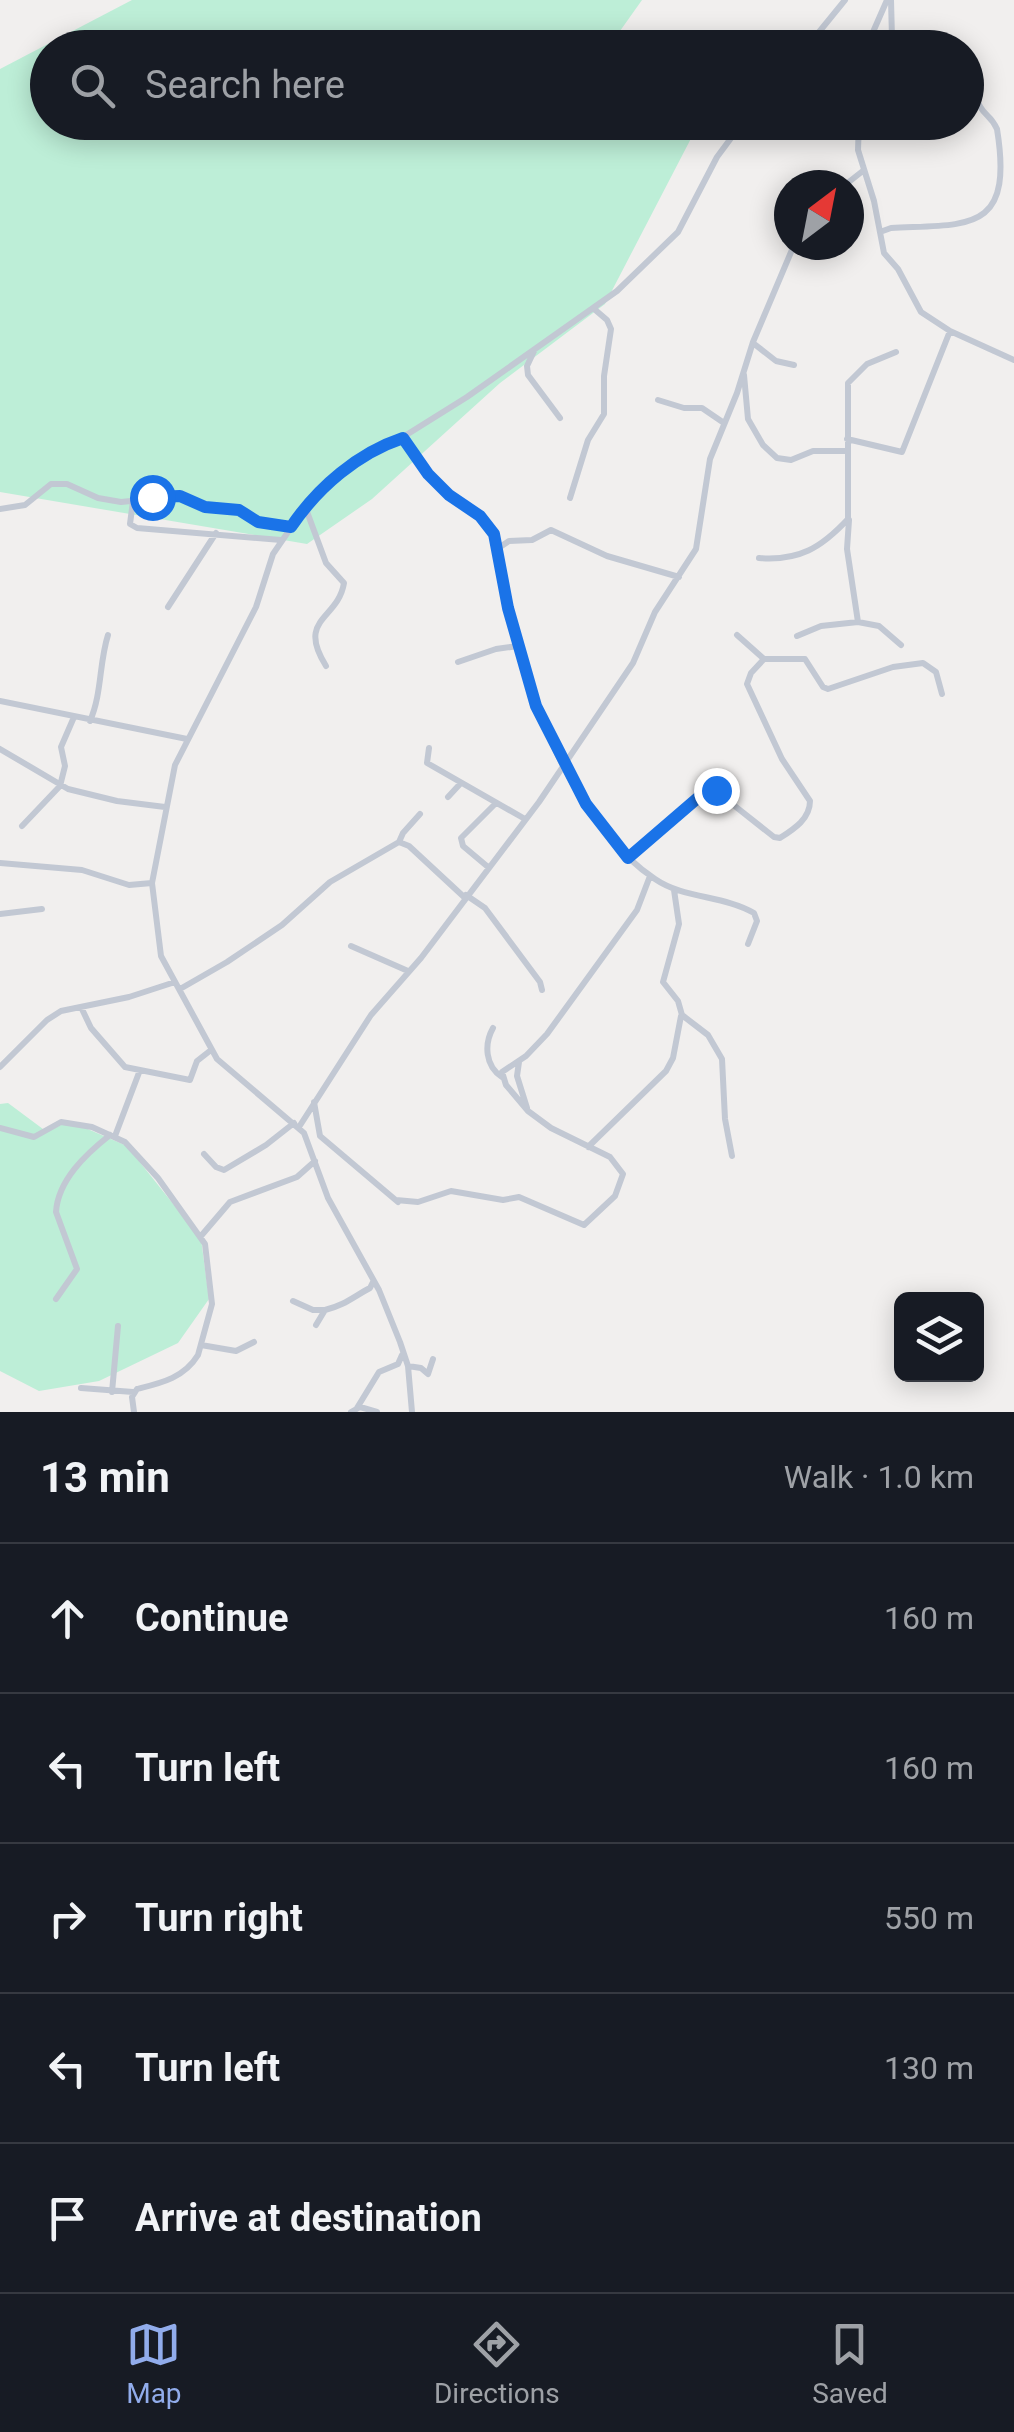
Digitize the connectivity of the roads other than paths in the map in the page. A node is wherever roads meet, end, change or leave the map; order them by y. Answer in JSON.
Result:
{"nodes":[{"id":1,"x":845,"y":0,"type":"edge"},
{"id":2,"x":889,"y":0,"type":"edge"},
{"id":3,"x":821,"y":30,"type":"edge"},
{"id":4,"x":875,"y":30,"type":"edge"},
{"id":5,"x":891,"y":30,"type":"edge"},
{"id":6,"x":984,"y":114,"type":"edge"},
{"id":7,"x":730,"y":140,"type":"edge"},
{"id":8,"x":856,"y":140,"type":"edge"},
{"id":9,"x":864,"y":170,"type":"joint"},
{"id":10,"x":1012,"y":174,"type":"edge"},
{"id":11,"x":1002,"y":212,"type":"dead end"},
{"id":12,"x":880,"y":232,"type":"junction"},
{"id":13,"x":788,"y":260,"type":"edge"},
{"id":14,"x":593,"y":308,"type":"junction"},
{"id":15,"x":950,"y":332,"type":"junction"},
{"id":16,"x":752,"y":342,"type":"junction"},
{"id":17,"x":535,"y":348,"type":"junction"},
{"id":18,"x":896,"y":352,"type":"dead end"},
{"id":19,"x":1014,"y":360,"type":"edge"},
{"id":20,"x":794,"y":366,"type":"dead end"},
{"id":21,"x":743,"y":374,"type":"junction"},
{"id":22,"x":658,"y":400,"type":"dead end"},
{"id":23,"x":560,"y":418,"type":"dead end"},
{"id":24,"x":724,"y":423,"type":"junction"},
{"id":25,"x":403,"y":438,"type":"junction"},
{"id":26,"x":847,"y":439,"type":"junction"},
{"id":27,"x":846,"y":451,"type":"junction"},
{"id":28,"x":570,"y":498,"type":"dead end"},
{"id":29,"x":134,"y":501,"type":"junction"},
{"id":30,"x":0,"y":509,"type":"edge"},
{"id":31,"x":306,"y":509,"type":"junction"},
{"id":32,"x":848,"y":519,"type":"junction"},
{"id":33,"x":291,"y":527,"type":"junction"},
{"id":34,"x":216,"y":533,"type":"junction"},
{"id":35,"x":281,"y":540,"type":"junction"},
{"id":36,"x":497,"y":549,"type":"junction"},
{"id":37,"x":759,"y":558,"type":"dead end"},
{"id":38,"x":678,"y":577,"type":"junction"},
{"id":39,"x":168,"y":607,"type":"dead end"},
{"id":40,"x":858,"y":622,"type":"junction"},
{"id":41,"x":108,"y":635,"type":"dead end"},
{"id":42,"x":738,"y":635,"type":"dead end"},
{"id":43,"x":797,"y":636,"type":"dead end"},
{"id":44,"x":901,"y":645,"type":"dead end"},
{"id":45,"x":518,"y":646,"type":"junction"},
{"id":46,"x":764,"y":659,"type":"junction"},
{"id":47,"x":458,"y":662,"type":"dead end"},
{"id":48,"x":326,"y":666,"type":"dead end"},
{"id":49,"x":942,"y":694,"type":"dead end"},
{"id":50,"x":0,"y":701,"type":"edge"},
{"id":51,"x":74,"y":717,"type":"junction"},
{"id":52,"x":90,"y":721,"type":"junction"},
{"id":53,"x":187,"y":739,"type":"junction"},
{"id":54,"x":429,"y":748,"type":"dead end"},
{"id":55,"x":0,"y":749,"type":"edge"},
{"id":56,"x":565,"y":764,"type":"junction"},
{"id":57,"x":460,"y":784,"type":"junction"},
{"id":58,"x":60,"y":786,"type":"junction"},
{"id":59,"x":448,"y":797,"type":"dead end"},
{"id":60,"x":496,"y":803,"type":"junction"},
{"id":61,"x":165,"y":807,"type":"junction"},
{"id":62,"x":420,"y":814,"type":"dead end"},
{"id":63,"x":525,"y":819,"type":"junction"},
{"id":64,"x":22,"y":826,"type":"dead end"},
{"id":65,"x":399,"y":842,"type":"junction"},
{"id":66,"x":628,"y":858,"type":"junction"},
{"id":67,"x":0,"y":863,"type":"edge"},
{"id":68,"x":488,"y":867,"type":"junction"},
{"id":69,"x":650,"y":876,"type":"junction"},
{"id":70,"x":152,"y":883,"type":"junction"},
{"id":71,"x":674,"y":890,"type":"junction"},
{"id":72,"x":465,"y":896,"type":"junction"},
{"id":73,"x":42,"y":909,"type":"dead end"},
{"id":74,"x":0,"y":914,"type":"edge"},
{"id":75,"x":748,"y":944,"type":"dead end"},
{"id":76,"x":351,"y":946,"type":"dead end"},
{"id":77,"x":408,"y":971,"type":"junction"},
{"id":78,"x":178,"y":986,"type":"junction"},
{"id":79,"x":542,"y":990,"type":"dead end"},
{"id":80,"x":81,"y":1007,"type":"junction"},
{"id":81,"x":682,"y":1015,"type":"junction"},
{"id":82,"x":494,"y":1028,"type":"dead end"},
{"id":83,"x":211,"y":1050,"type":"junction"},
{"id":84,"x":519,"y":1061,"type":"junction"},
{"id":85,"x":0,"y":1067,"type":"edge"},
{"id":86,"x":140,"y":1070,"type":"junction"},
{"id":87,"x":502,"y":1077,"type":"junction"},
{"id":88,"x":314,"y":1101,"type":"junction"},
{"id":89,"x":528,"y":1111,"type":"junction"},
{"id":90,"x":297,"y":1125,"type":"junction"},
{"id":91,"x":0,"y":1128,"type":"edge"},
{"id":92,"x":112,"y":1135,"type":"junction"},
{"id":93,"x":320,"y":1136,"type":"junction"},
{"id":94,"x":310,"y":1145,"type":"junction"},
{"id":95,"x":588,"y":1148,"type":"junction"},
{"id":96,"x":204,"y":1154,"type":"dead end"},
{"id":97,"x":732,"y":1156,"type":"dead end"},
{"id":98,"x":315,"y":1161,"type":"junction"},
{"id":99,"x":201,"y":1236,"type":"junction"},
{"id":100,"x":373,"y":1282,"type":"junction"},
{"id":101,"x":56,"y":1299,"type":"dead end"},
{"id":102,"x":293,"y":1301,"type":"dead end"},
{"id":103,"x":325,"y":1310,"type":"junction"},
{"id":104,"x":316,"y":1325,"type":"dead end"},
{"id":105,"x":118,"y":1326,"type":"dead end"},
{"id":106,"x":254,"y":1342,"type":"dead end"},
{"id":107,"x":201,"y":1345,"type":"junction"},
{"id":108,"x":402,"y":1348,"type":"junction"},
{"id":109,"x":432,"y":1359,"type":"dead end"},
{"id":110,"x":408,"y":1366,"type":"junction"},
{"id":111,"x":80,"y":1388,"type":"dead end"},
{"id":112,"x":112,"y":1392,"type":"junction"},
{"id":113,"x":135,"y":1392,"type":"junction"},
{"id":114,"x":354,"y":1410,"type":"edge"},
{"id":115,"x":134,"y":1412,"type":"edge"},
{"id":116,"x":377,"y":1412,"type":"edge"},
{"id":117,"x":412,"y":1412,"type":"edge"}],
"edges":[{"from":1,"to":3,"type":"street"},
{"from":2,"to":4,"type":"street"},
{"from":2,"to":5,"type":"street"},
{"from":6,"to":10,"type":"street"},
{"from":7,"to":14,"type":"street"},
{"from":8,"to":9,"type":"street"},
{"from":9,"to":12,"type":"street"},
{"from":11,"to":12,"type":"street"},
{"from":12,"to":15,"type":"street"},
{"from":13,"to":16,"type":"street"},
{"from":14,"to":17,"type":"street"},
{"from":14,"to":28,"type":"street"},
{"from":15,"to":19,"type":"street"},
{"from":15,"to":26,"type":"street"},
{"from":16,"to":20,"type":"street"},
{"from":16,"to":21,"type":"street"},
{"from":17,"to":23,"type":"street"},
{"from":17,"to":25,"type":"street"},
{"from":18,"to":26,"type":"street"},
{"from":21,"to":24,"type":"street"},
{"from":21,"to":27,"type":"street"},
{"from":22,"to":24,"type":"street"},
{"from":24,"to":38,"type":"street"},
{"from":25,"to":31,"type":"street"},
{"from":25,"to":36,"type":"street"},
{"from":26,"to":27,"type":"street"},
{"from":27,"to":32,"type":"street"},
{"from":29,"to":30,"type":"street"},
{"from":29,"to":33,"type":"street"},
{"from":29,"to":34,"type":"street"},
{"from":31,"to":33,"type":"street"},
{"from":31,"to":48,"type":"street"},
{"from":32,"to":37,"type":"street"},
{"from":32,"to":40,"type":"street"},
{"from":33,"to":35,"type":"street"},
{"from":34,"to":35,"type":"street"},
{"from":34,"to":39,"type":"street"},
{"from":35,"to":53,"type":"street"},
{"from":36,"to":38,"type":"street"},
{"from":36,"to":45,"type":"street"},
{"from":38,"to":56,"type":"street"},
{"from":40,"to":43,"type":"street"},
{"from":40,"to":44,"type":"street"},
{"from":41,"to":52,"type":"street"},
{"from":42,"to":46,"type":"street"},
{"from":45,"to":47,"type":"street"},
{"from":45,"to":56,"type":"street"},
{"from":46,"to":49,"type":"street"},
{"from":46,"to":66,"type":"street"},
{"from":50,"to":51,"type":"street"},
{"from":51,"to":52,"type":"street"},
{"from":51,"to":58,"type":"street"},
{"from":52,"to":53,"type":"street"},
{"from":53,"to":61,"type":"street"},
{"from":54,"to":57,"type":"street"},
{"from":55,"to":58,"type":"street"},
{"from":56,"to":63,"type":"street"},
{"from":56,"to":66,"type":"street"},
{"from":57,"to":59,"type":"street"},
{"from":57,"to":60,"type":"street"},
{"from":58,"to":61,"type":"street"},
{"from":58,"to":64,"type":"street"},
{"from":60,"to":63,"type":"street"},
{"from":60,"to":68,"type":"street"},
{"from":61,"to":70,"type":"street"},
{"from":62,"to":65,"type":"street"},
{"from":63,"to":68,"type":"street"},
{"from":65,"to":72,"type":"street"},
{"from":65,"to":78,"type":"street"},
{"from":66,"to":69,"type":"street"},
{"from":67,"to":70,"type":"street"},
{"from":68,"to":72,"type":"street"},
{"from":69,"to":71,"type":"street"},
{"from":69,"to":84,"type":"street"},
{"from":70,"to":78,"type":"street"},
{"from":71,"to":75,"type":"street"},
{"from":71,"to":81,"type":"street"},
{"from":72,"to":77,"type":"street"},
{"from":72,"to":79,"type":"street"},
{"from":73,"to":74,"type":"street"},
{"from":76,"to":77,"type":"street"},
{"from":77,"to":88,"type":"street"},
{"from":78,"to":80,"type":"street"},
{"from":78,"to":83,"type":"street"},
{"from":80,"to":85,"type":"street"},
{"from":80,"to":86,"type":"street"},
{"from":81,"to":95,"type":"street"},
{"from":81,"to":97,"type":"street"},
{"from":82,"to":87,"type":"street"},
{"from":83,"to":86,"type":"street"},
{"from":83,"to":90,"type":"street"},
{"from":84,"to":87,"type":"street"},
{"from":84,"to":89,"type":"street"},
{"from":86,"to":92,"type":"street"},
{"from":87,"to":89,"type":"street"},
{"from":88,"to":90,"type":"street"},
{"from":88,"to":93,"type":"street"},
{"from":89,"to":95,"type":"street"},
{"from":90,"to":94,"type":"street"},
{"from":90,"to":96,"type":"street"},
{"from":91,"to":92,"type":"street"},
{"from":92,"to":99,"type":"street"},
{"from":92,"to":101,"type":"street"},
{"from":93,"to":94,"type":"street"},
{"from":93,"to":95,"type":"street"},
{"from":94,"to":98,"type":"street"},
{"from":98,"to":99,"type":"street"},
{"from":98,"to":100,"type":"street"},
{"from":99,"to":107,"type":"street"},
{"from":100,"to":103,"type":"street"},
{"from":100,"to":108,"type":"street"},
{"from":102,"to":103,"type":"street"},
{"from":103,"to":104,"type":"street"},
{"from":105,"to":112,"type":"street"},
{"from":106,"to":107,"type":"street"},
{"from":107,"to":113,"type":"street"},
{"from":108,"to":110,"type":"street"},
{"from":108,"to":114,"type":"street"},
{"from":109,"to":110,"type":"street"},
{"from":110,"to":117,"type":"street"},
{"from":111,"to":112,"type":"street"},
{"from":112,"to":113,"type":"street"},
{"from":113,"to":115,"type":"street"},
{"from":114,"to":116,"type":"street"}]}
